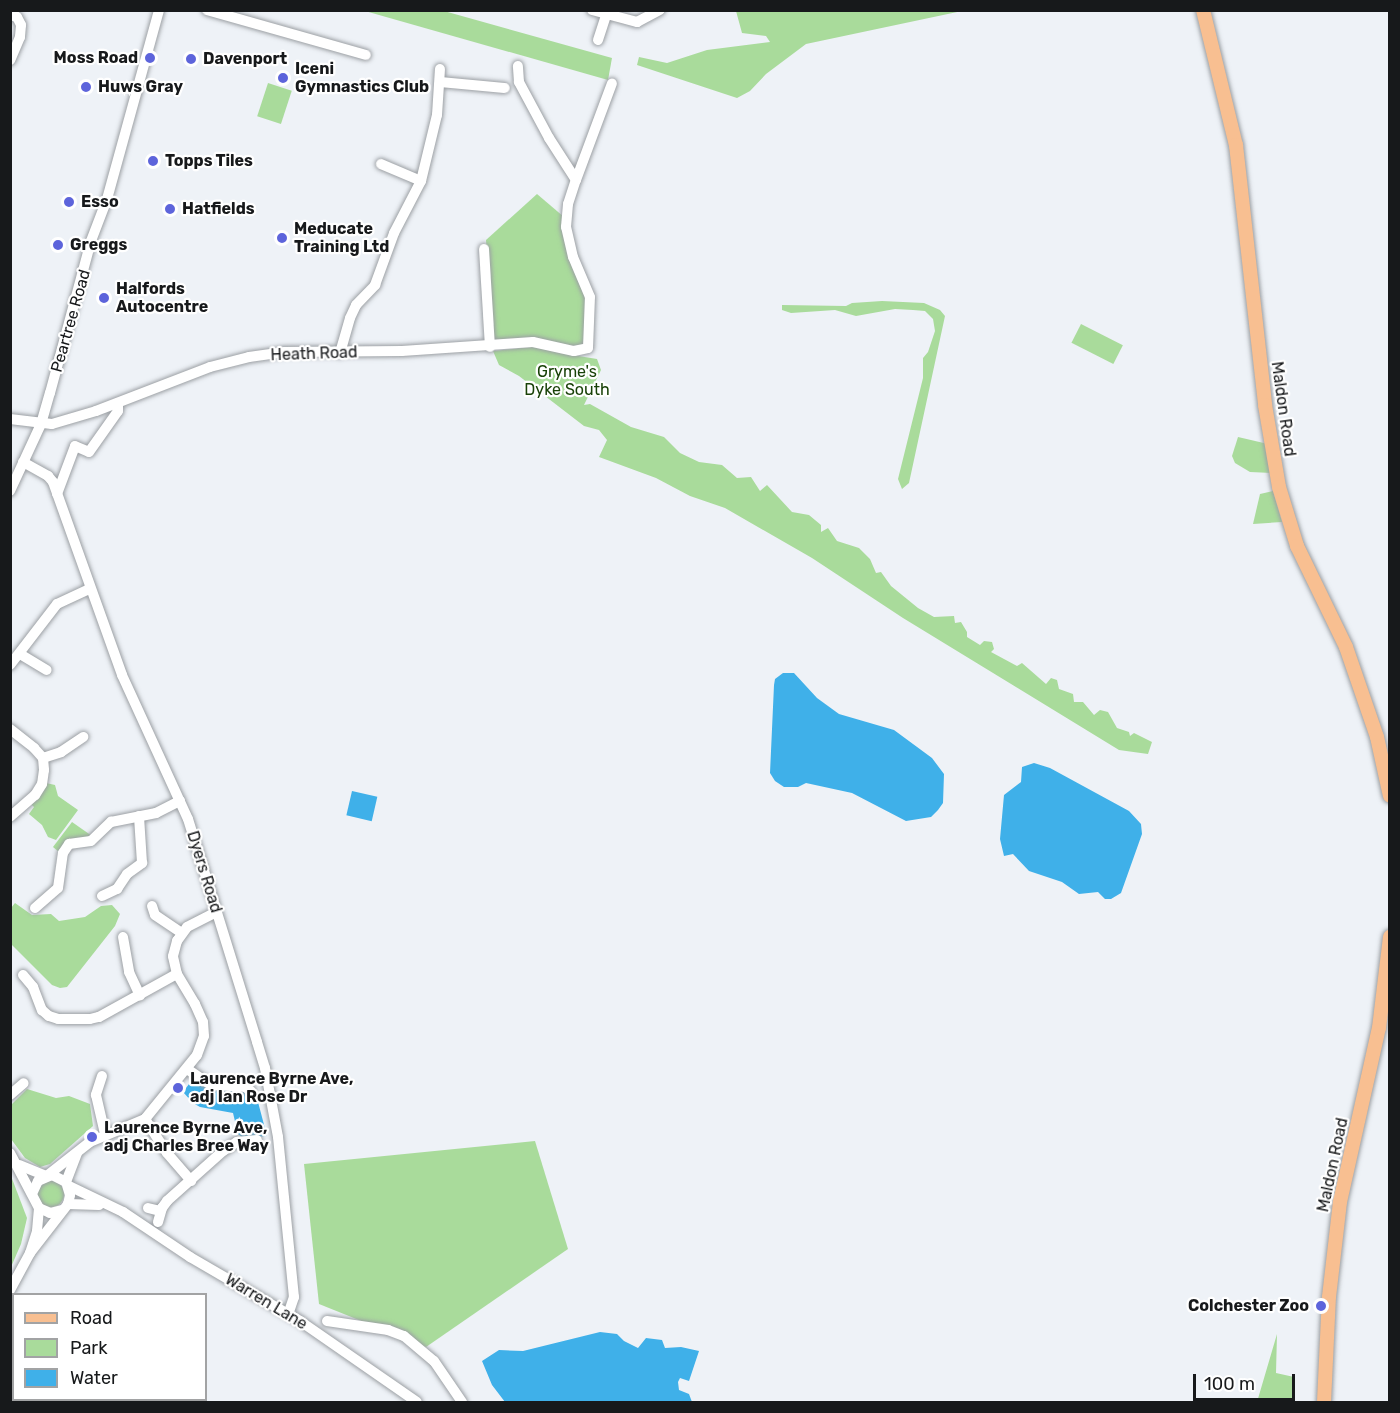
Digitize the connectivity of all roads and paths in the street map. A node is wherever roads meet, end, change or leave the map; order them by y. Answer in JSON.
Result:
{"nodes":[{"id":1,"x":159,"y":10,"type":"edge"},
{"id":2,"x":207,"y":10,"type":"edge"},
{"id":3,"x":592,"y":10,"type":"edge"},
{"id":4,"x":660,"y":10,"type":"edge"},
{"id":5,"x":1203,"y":10,"type":"edge"},
{"id":6,"x":10,"y":15,"type":"edge"},
{"id":7,"x":606,"y":16,"type":"junction"},
{"id":8,"x":598,"y":40,"type":"dead end"},
{"id":9,"x":366,"y":55,"type":"dead end"},
{"id":10,"x":10,"y":60,"type":"edge"},
{"id":11,"x":518,"y":66,"type":"dead end"},
{"id":12,"x":440,"y":69,"type":"dead end"},
{"id":13,"x":440,"y":82,"type":"junction"},
{"id":14,"x":612,"y":83,"type":"dead end"},
{"id":15,"x":505,"y":88,"type":"dead end"},
{"id":16,"x":381,"y":164,"type":"dead end"},
{"id":17,"x":576,"y":180,"type":"junction"},
{"id":18,"x":421,"y":181,"type":"junction"},
{"id":19,"x":484,"y":249,"type":"dead end"},
{"id":20,"x":490,"y":347,"type":"junction"},
{"id":21,"x":340,"y":353,"type":"junction"},
{"id":22,"x":118,"y":403,"type":"junction"},
{"id":23,"x":10,"y":419,"type":"edge"},
{"id":24,"x":40,"y":424,"type":"junction"},
{"id":25,"x":23,"y":462,"type":"junction"},
{"id":26,"x":10,"y":491,"type":"edge"},
{"id":27,"x":57,"y":494,"type":"junction"},
{"id":28,"x":89,"y":589,"type":"junction"},
{"id":29,"x":20,"y":654,"type":"junction"},
{"id":30,"x":10,"y":665,"type":"edge"},
{"id":31,"x":47,"y":670,"type":"dead end"},
{"id":32,"x":10,"y":729,"type":"edge"},
{"id":33,"x":83,"y":736,"type":"dead end"},
{"id":34,"x":43,"y":758,"type":"junction"},
{"id":35,"x":1389,"y":796,"type":"edge"},
{"id":36,"x":180,"y":801,"type":"junction"},
{"id":37,"x":139,"y":816,"type":"junction"},
{"id":38,"x":10,"y":817,"type":"edge"},
{"id":39,"x":102,"y":896,"type":"dead end"},
{"id":40,"x":152,"y":906,"type":"dead end"},
{"id":41,"x":35,"y":908,"type":"dead end"},
{"id":42,"x":216,"y":912,"type":"junction"},
{"id":43,"x":182,"y":933,"type":"junction"},
{"id":44,"x":123,"y":937,"type":"dead end"},
{"id":45,"x":1389,"y":937,"type":"edge"},
{"id":46,"x":177,"y":974,"type":"junction"},
{"id":47,"x":23,"y":975,"type":"dead end"},
{"id":48,"x":140,"y":996,"type":"junction"},
{"id":49,"x":187,"y":1069,"type":"junction"},
{"id":50,"x":96,"y":1079,"type":"dead end"},
{"id":51,"x":251,"y":1091,"type":"dead end"},
{"id":52,"x":146,"y":1119,"type":"junction"},
{"id":53,"x":105,"y":1134,"type":"junction"},
{"id":54,"x":257,"y":1140,"type":"dead end"},
{"id":55,"x":77,"y":1153,"type":"junction"},
{"id":56,"x":10,"y":1154,"type":"edge"},
{"id":57,"x":19,"y":1165,"type":"junction"},
{"id":58,"x":47,"y":1175,"type":"junction"},
{"id":59,"x":191,"y":1181,"type":"junction"},
{"id":60,"x":68,"y":1184,"type":"junction"},
{"id":61,"x":32,"y":1194,"type":"junction"},
{"id":62,"x":65,"y":1207,"type":"junction"},
{"id":63,"x":111,"y":1207,"type":"junction"},
{"id":64,"x":39,"y":1208,"type":"junction"},
{"id":65,"x":148,"y":1208,"type":"dead end"},
{"id":66,"x":30,"y":1253,"type":"junction"},
{"id":67,"x":10,"y":1290,"type":"edge"},
{"id":68,"x":288,"y":1314,"type":"junction"},
{"id":69,"x":327,"y":1321,"type":"dead end"},
{"id":70,"x":417,"y":1402,"type":"edge"},
{"id":71,"x":462,"y":1402,"type":"edge"},
{"id":72,"x":1324,"y":1402,"type":"edge"}],
"edges":[{"from":1,"to":24,"type":"street","name":"Peartree Road"},
{"from":2,"to":9,"type":"street"},
{"from":3,"to":7,"type":"street"},
{"from":4,"to":7,"type":"street"},
{"from":5,"to":35,"type":"main road","name":"Maldon Road"},
{"from":6,"to":10,"type":"street"},
{"from":7,"to":8,"type":"street"},
{"from":11,"to":17,"type":"street"},
{"from":12,"to":13,"type":"street"},
{"from":13,"to":15,"type":"street"},
{"from":13,"to":18,"type":"street"},
{"from":14,"to":17,"type":"street"},
{"from":16,"to":18,"type":"street"},
{"from":17,"to":20,"type":"street","name":"Heath Road"},
{"from":18,"to":21,"type":"street"},
{"from":19,"to":20,"type":"street"},
{"from":20,"to":21,"type":"street","name":"Heath Road"},
{"from":21,"to":22,"type":"street","name":"Heath Road"},
{"from":22,"to":24,"type":"street","name":"Heath Road"},
{"from":22,"to":27,"type":"street"},
{"from":23,"to":24,"type":"street"},
{"from":24,"to":25,"type":"street","name":"Peartree Road"},
{"from":25,"to":26,"type":"street","name":"Peartree Road"},
{"from":25,"to":27,"type":"street","name":"Dyers Road"},
{"from":27,"to":28,"type":"street","name":"Dyers Road"},
{"from":28,"to":29,"type":"street"},
{"from":28,"to":36,"type":"street","name":"Dyers Road"},
{"from":29,"to":30,"type":"street"},
{"from":29,"to":31,"type":"street"},
{"from":32,"to":34,"type":"street"},
{"from":33,"to":34,"type":"street"},
{"from":34,"to":38,"type":"street"},
{"from":36,"to":37,"type":"street"},
{"from":36,"to":42,"type":"street","name":"Dyers Road"},
{"from":37,"to":39,"type":"street"},
{"from":37,"to":41,"type":"street"},
{"from":40,"to":43,"type":"street"},
{"from":42,"to":43,"type":"street"},
{"from":42,"to":68,"type":"street","name":"Dyers Road"},
{"from":43,"to":46,"type":"street"},
{"from":44,"to":48,"type":"street"},
{"from":45,"to":72,"type":"main road","name":"Maldon Road"},
{"from":46,"to":48,"type":"street"},
{"from":46,"to":49,"type":"street"},
{"from":47,"to":48,"type":"street"},
{"from":49,"to":51,"type":"street"},
{"from":49,"to":52,"type":"street"},
{"from":50,"to":53,"type":"street"},
{"from":52,"to":53,"type":"street"},
{"from":52,"to":59,"type":"street"},
{"from":53,"to":55,"type":"street"},
{"from":54,"to":59,"type":"street"},
{"from":55,"to":58,"type":"street"},
{"from":55,"to":60,"type":"street"},
{"from":56,"to":57,"type":"street","name":"Warren Lane"},
{"from":57,"to":58,"type":"street","name":"Warren Lane"},
{"from":57,"to":61,"type":"street","name":"Warren Lane"},
{"from":58,"to":60,"type":"street","name":"Warren Lane"},
{"from":58,"to":61,"type":"street"},
{"from":59,"to":65,"type":"street"},
{"from":60,"to":62,"type":"street"},
{"from":60,"to":63,"type":"street","name":"Warren Lane"},
{"from":61,"to":64,"type":"street","name":"Warren Lane"},
{"from":62,"to":63,"type":"street","name":"Warren Lane"},
{"from":62,"to":64,"type":"street","name":"Warren Lane"},
{"from":62,"to":66,"type":"street"},
{"from":63,"to":68,"type":"street","name":"Warren Lane"},
{"from":64,"to":66,"type":"street"},
{"from":66,"to":67,"type":"street"},
{"from":68,"to":70,"type":"street","name":"Warren Lane"},
{"from":69,"to":71,"type":"street"}]}
